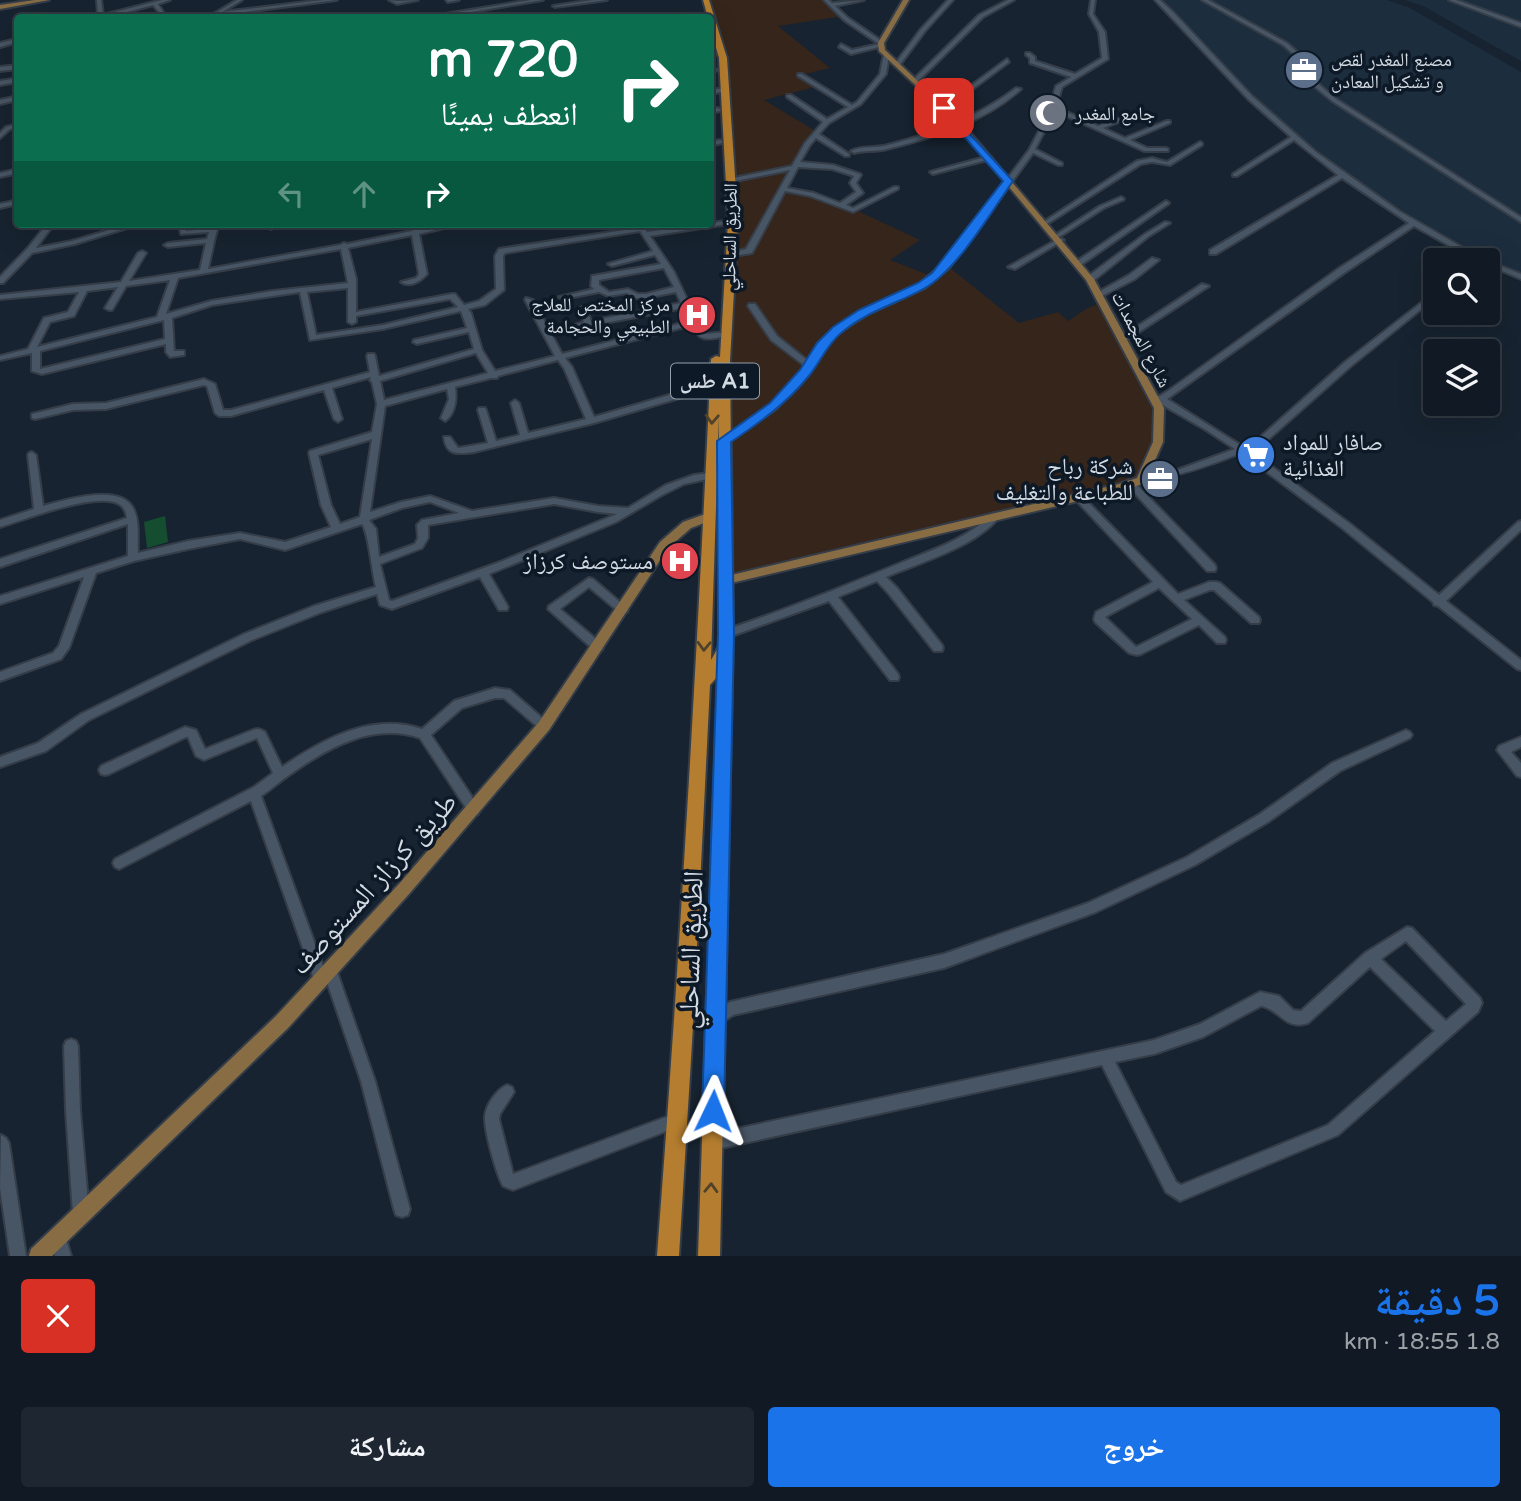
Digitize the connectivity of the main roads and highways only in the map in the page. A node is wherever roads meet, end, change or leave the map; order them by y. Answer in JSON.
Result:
{"nodes":[{"id":1,"x":46,"y":0,"type":"edge"},
{"id":2,"x":906,"y":0,"type":"edge"},
{"id":3,"x":0,"y":7,"type":"edge"},
{"id":4,"x":714,"y":26,"type":"edge"},
{"id":5,"x":718,"y":91,"type":"edge"},
{"id":6,"x":715,"y":111,"type":"edge"},
{"id":7,"x":715,"y":143,"type":"edge"},
{"id":8,"x":722,"y":334,"type":"junction"},
{"id":9,"x":708,"y":517,"type":"junction"},
{"id":10,"x":727,"y":580,"type":"junction"},
{"id":11,"x":726,"y":639,"type":"junction"},
{"id":12,"x":702,"y":684,"type":"junction"},
{"id":13,"x":38,"y":1256,"type":"edge"},
{"id":14,"x":668,"y":1256,"type":"edge"},
{"id":15,"x":709,"y":1256,"type":"edge"}],
"edges":[{"from":1,"to":3,"type":"main road"},
{"from":2,"to":10,"type":"main road","name":"شارع المجمدات"},
{"from":4,"to":5,"type":"highway","name":"الطريق الساحلي","number":"طس A1"},
{"from":5,"to":6,"type":"highway","name":"الطريق الساحلي","number":"طس A1"},
{"from":5,"to":8,"type":"highway","name":"الطريق الساحلي","number":"طس A1"},
{"from":6,"to":7,"type":"highway","name":"الطريق الساحلي","number":"طس A1"},
{"from":7,"to":8,"type":"highway","name":"الطريق الساحلي","number":"طس A1"},
{"from":8,"to":9,"type":"highway","name":"الطريق الساحلي","number":"طس A1","one_way":true},
{"from":8,"to":10,"type":"highway","name":"الطريق الساحلي","number":"طس A1"},
{"from":9,"to":12,"type":"highway","name":"الطريق الساحلي","number":"طس A1","one_way":true},
{"from":9,"to":13,"type":"main road","name":"طريق كرزاز المستوصف"},
{"from":10,"to":11,"type":"highway","name":"الطريق الساحلي","number":"طس A1"},
{"from":11,"to":12,"type":"highway","name":"الطريق الساحلي","number":"طس A1"},
{"from":15,"to":11,"type":"highway","name":"الطريق الساحلي","number":"طس A1","one_way":true},
{"from":12,"to":14,"type":"highway","name":"الطريق الساحلي","number":"طس A1"}]}
